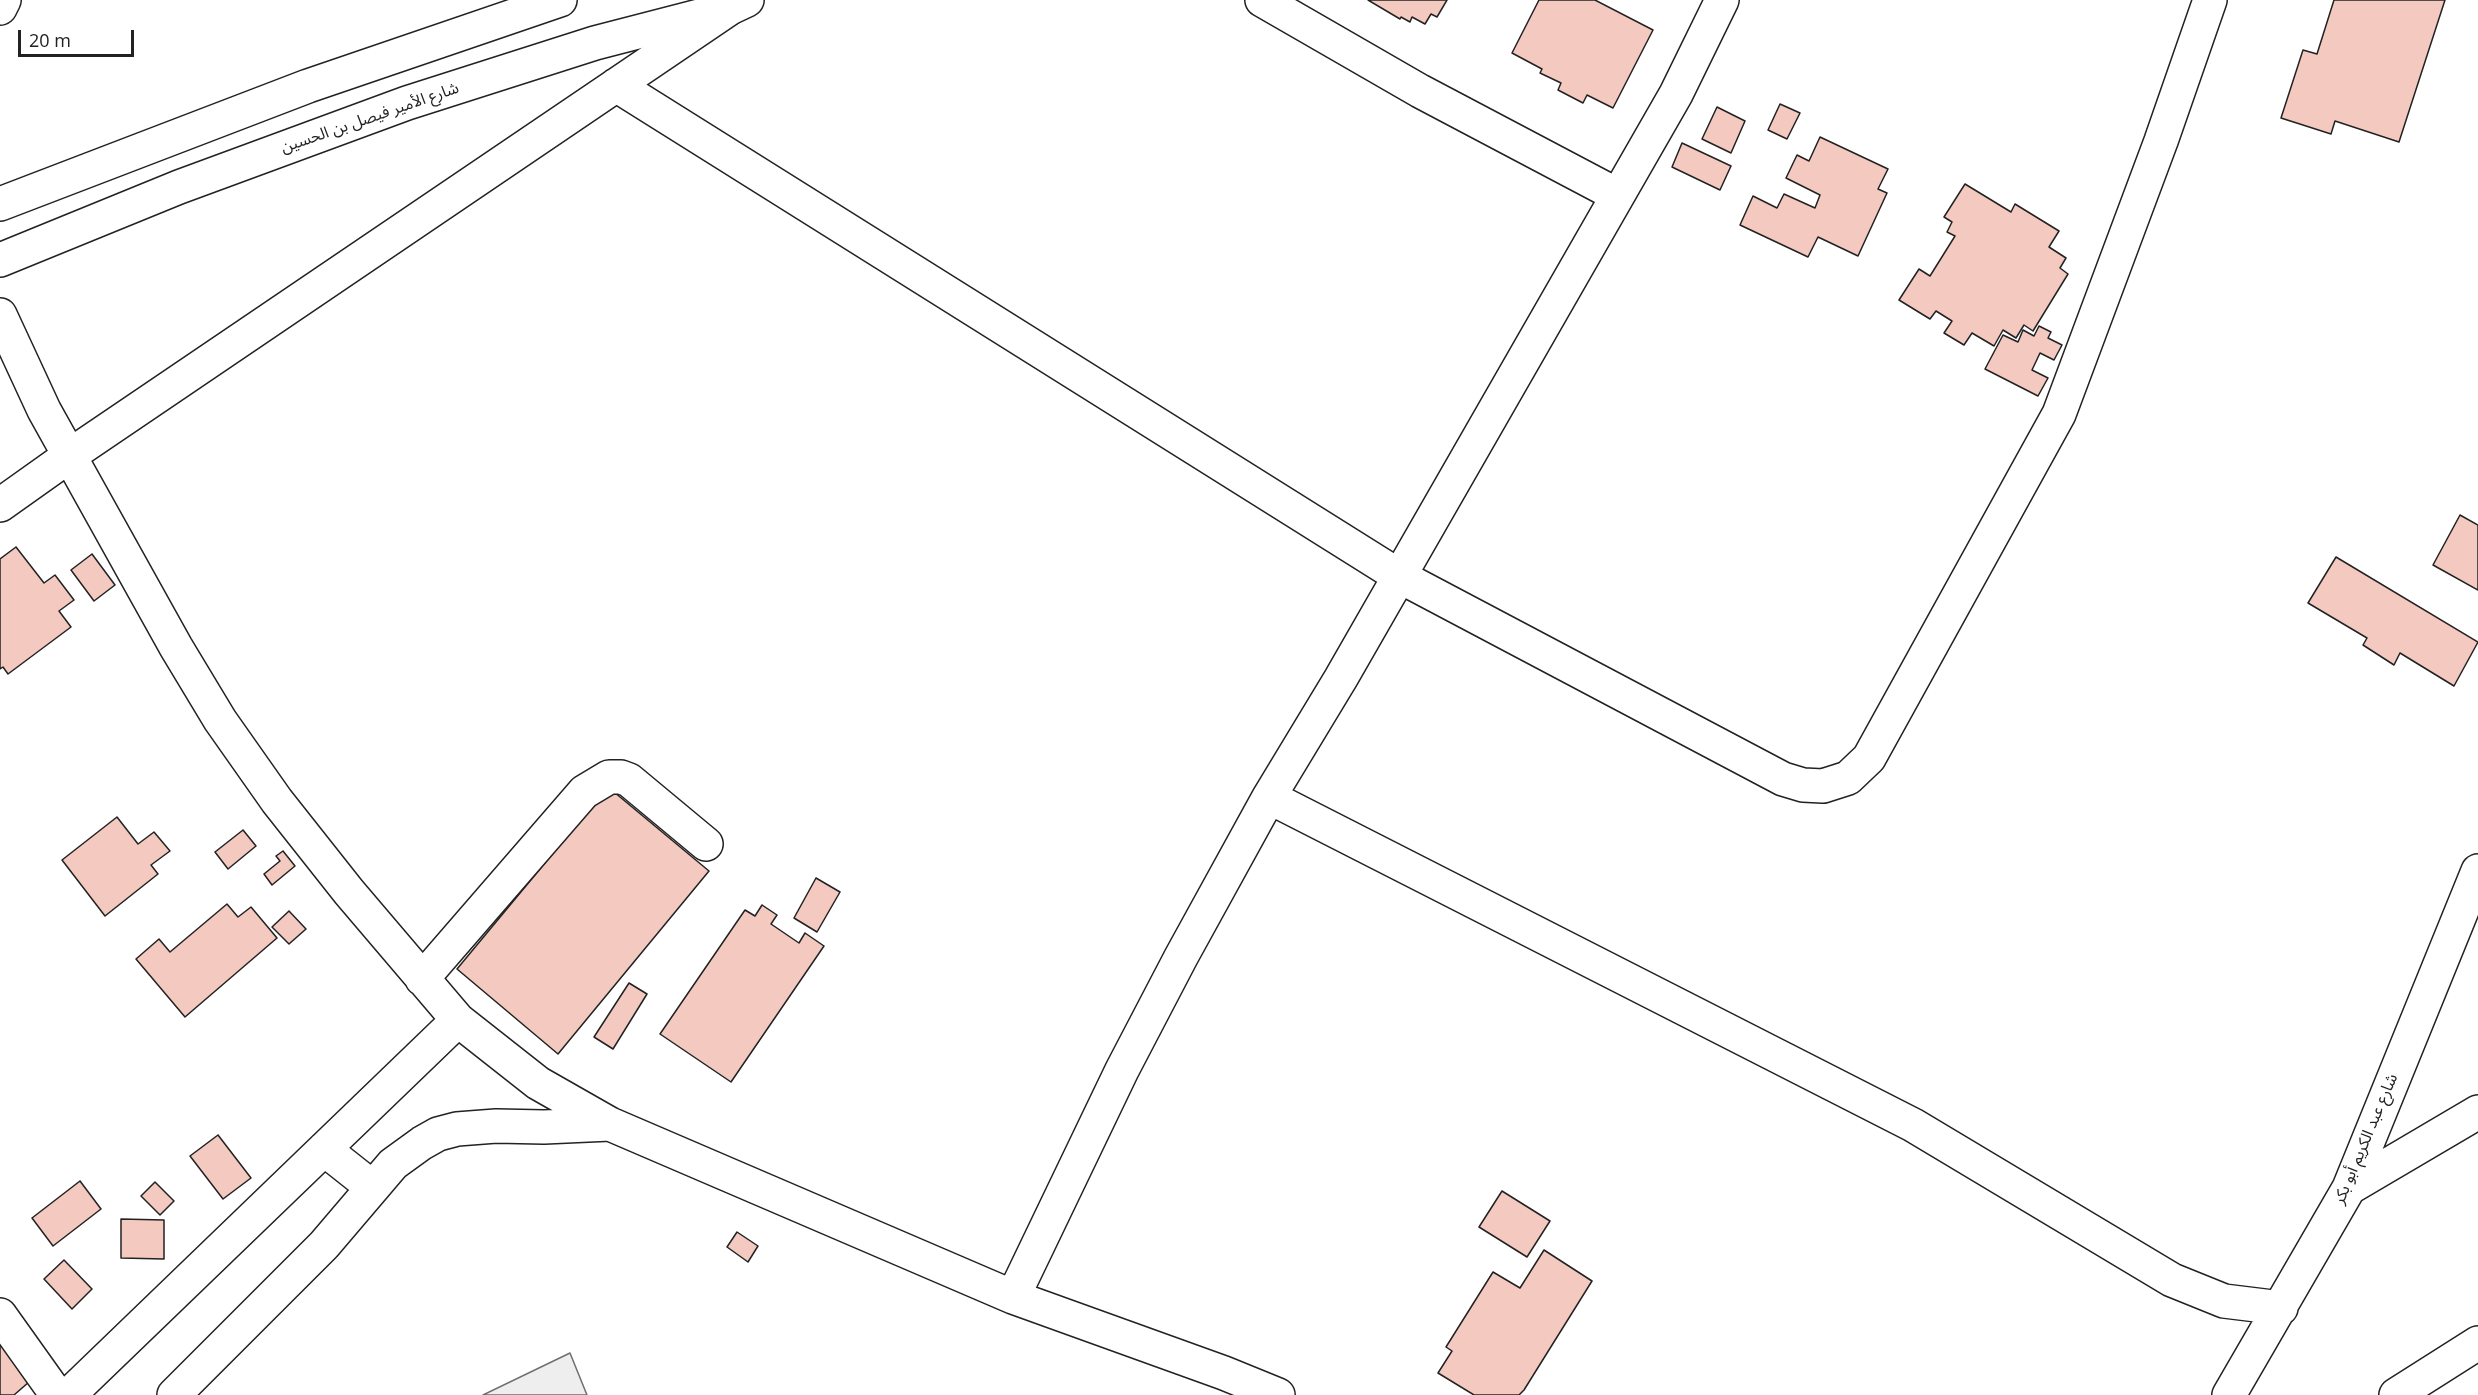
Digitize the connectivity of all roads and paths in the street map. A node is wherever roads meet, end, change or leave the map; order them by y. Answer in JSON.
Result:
{"nodes":[{"id":1,"x":4,"y":0,"type":"edge"},
{"id":2,"x":560,"y":0,"type":"edge"},
{"id":3,"x":1262,"y":0,"type":"edge"},
{"id":4,"x":1722,"y":0,"type":"edge"},
{"id":5,"x":2210,"y":0,"type":"edge"},
{"id":6,"x":739,"y":4,"type":"edge"},
{"id":7,"x":0,"y":8,"type":"edge"},
{"id":8,"x":616,"y":85,"type":"junction"},
{"id":9,"x":80,"y":173,"type":"junction"},
{"id":10,"x":1617,"y":195,"type":"junction"},
{"id":11,"x":1,"y":200,"type":"edge"},
{"id":12,"x":98,"y":220,"type":"junction"},
{"id":13,"x":0,"y":260,"type":"edge"},
{"id":14,"x":0,"y":315,"type":"edge"},
{"id":15,"x":69,"y":456,"type":"junction"},
{"id":16,"x":0,"y":506,"type":"edge"},
{"id":17,"x":1399,"y":576,"type":"junction"},
{"id":18,"x":1269,"y":797,"type":"junction"},
{"id":19,"x":706,"y":844,"type":"dead end"},
{"id":20,"x":2478,"y":871,"type":"edge"},
{"id":21,"x":422,"y":979,"type":"junction"},
{"id":22,"x":458,"y":1020,"type":"junction"},
{"id":23,"x":2478,"y":1112,"type":"edge"},
{"id":24,"x":610,"y":1124,"type":"junction"},
{"id":25,"x":324,"y":1149,"type":"junction"},
{"id":26,"x":372,"y":1187,"type":"junction"},
{"id":27,"x":2349,"y":1188,"type":"junction"},
{"id":28,"x":1013,"y":1297,"type":"junction"},
{"id":29,"x":2281,"y":1308,"type":"junction"},
{"id":30,"x":0,"y":1315,"type":"edge"},
{"id":31,"x":2478,"y":1343,"type":"edge"},
{"id":32,"x":57,"y":1395,"type":"edge"},
{"id":33,"x":69,"y":1395,"type":"edge"},
{"id":34,"x":174,"y":1395,"type":"edge"},
{"id":35,"x":1278,"y":1395,"type":"edge"},
{"id":36,"x":2229,"y":1395,"type":"edge"},
{"id":37,"x":2396,"y":1395,"type":"edge"}],
"edges":[{"from":1,"to":7,"type":"street"},
{"from":2,"to":9,"type":"street"},
{"from":3,"to":10,"type":"street"},
{"from":4,"to":10,"type":"street"},
{"from":5,"to":17,"type":"street"},
{"from":6,"to":8,"type":"street"},
{"from":6,"to":12,"type":"street","name":"شارع الأمير فيصل بن الحسين"},
{"from":8,"to":15,"type":"street"},
{"from":8,"to":17,"type":"street"},
{"from":9,"to":11,"type":"street"},
{"from":9,"to":12,"type":"street"},
{"from":10,"to":17,"type":"street"},
{"from":12,"to":13,"type":"street","name":"شارع الأمير فيصل بن الحسين"},
{"from":14,"to":15,"type":"street"},
{"from":15,"to":16,"type":"street"},
{"from":15,"to":21,"type":"street"},
{"from":17,"to":18,"type":"street"},
{"from":18,"to":28,"type":"street"},
{"from":18,"to":29,"type":"street"},
{"from":19,"to":21,"type":"street"},
{"from":20,"to":27,"type":"street","name":"شارع عبد الكريم أبو بكر"},
{"from":21,"to":22,"type":"street"},
{"from":22,"to":24,"type":"street"},
{"from":22,"to":25,"type":"street"},
{"from":23,"to":27,"type":"street"},
{"from":24,"to":26,"type":"street"},
{"from":24,"to":28,"type":"street"},
{"from":25,"to":26,"type":"street"},
{"from":25,"to":33,"type":"street"},
{"from":26,"to":34,"type":"street"},
{"from":27,"to":29,"type":"street","name":"شارع عبد الكريم أبو بكر"},
{"from":28,"to":35,"type":"street"},
{"from":29,"to":36,"type":"street","name":"شارع عبد الكريم أبو بكر"},
{"from":30,"to":32,"type":"street"},
{"from":31,"to":37,"type":"street"}]}
